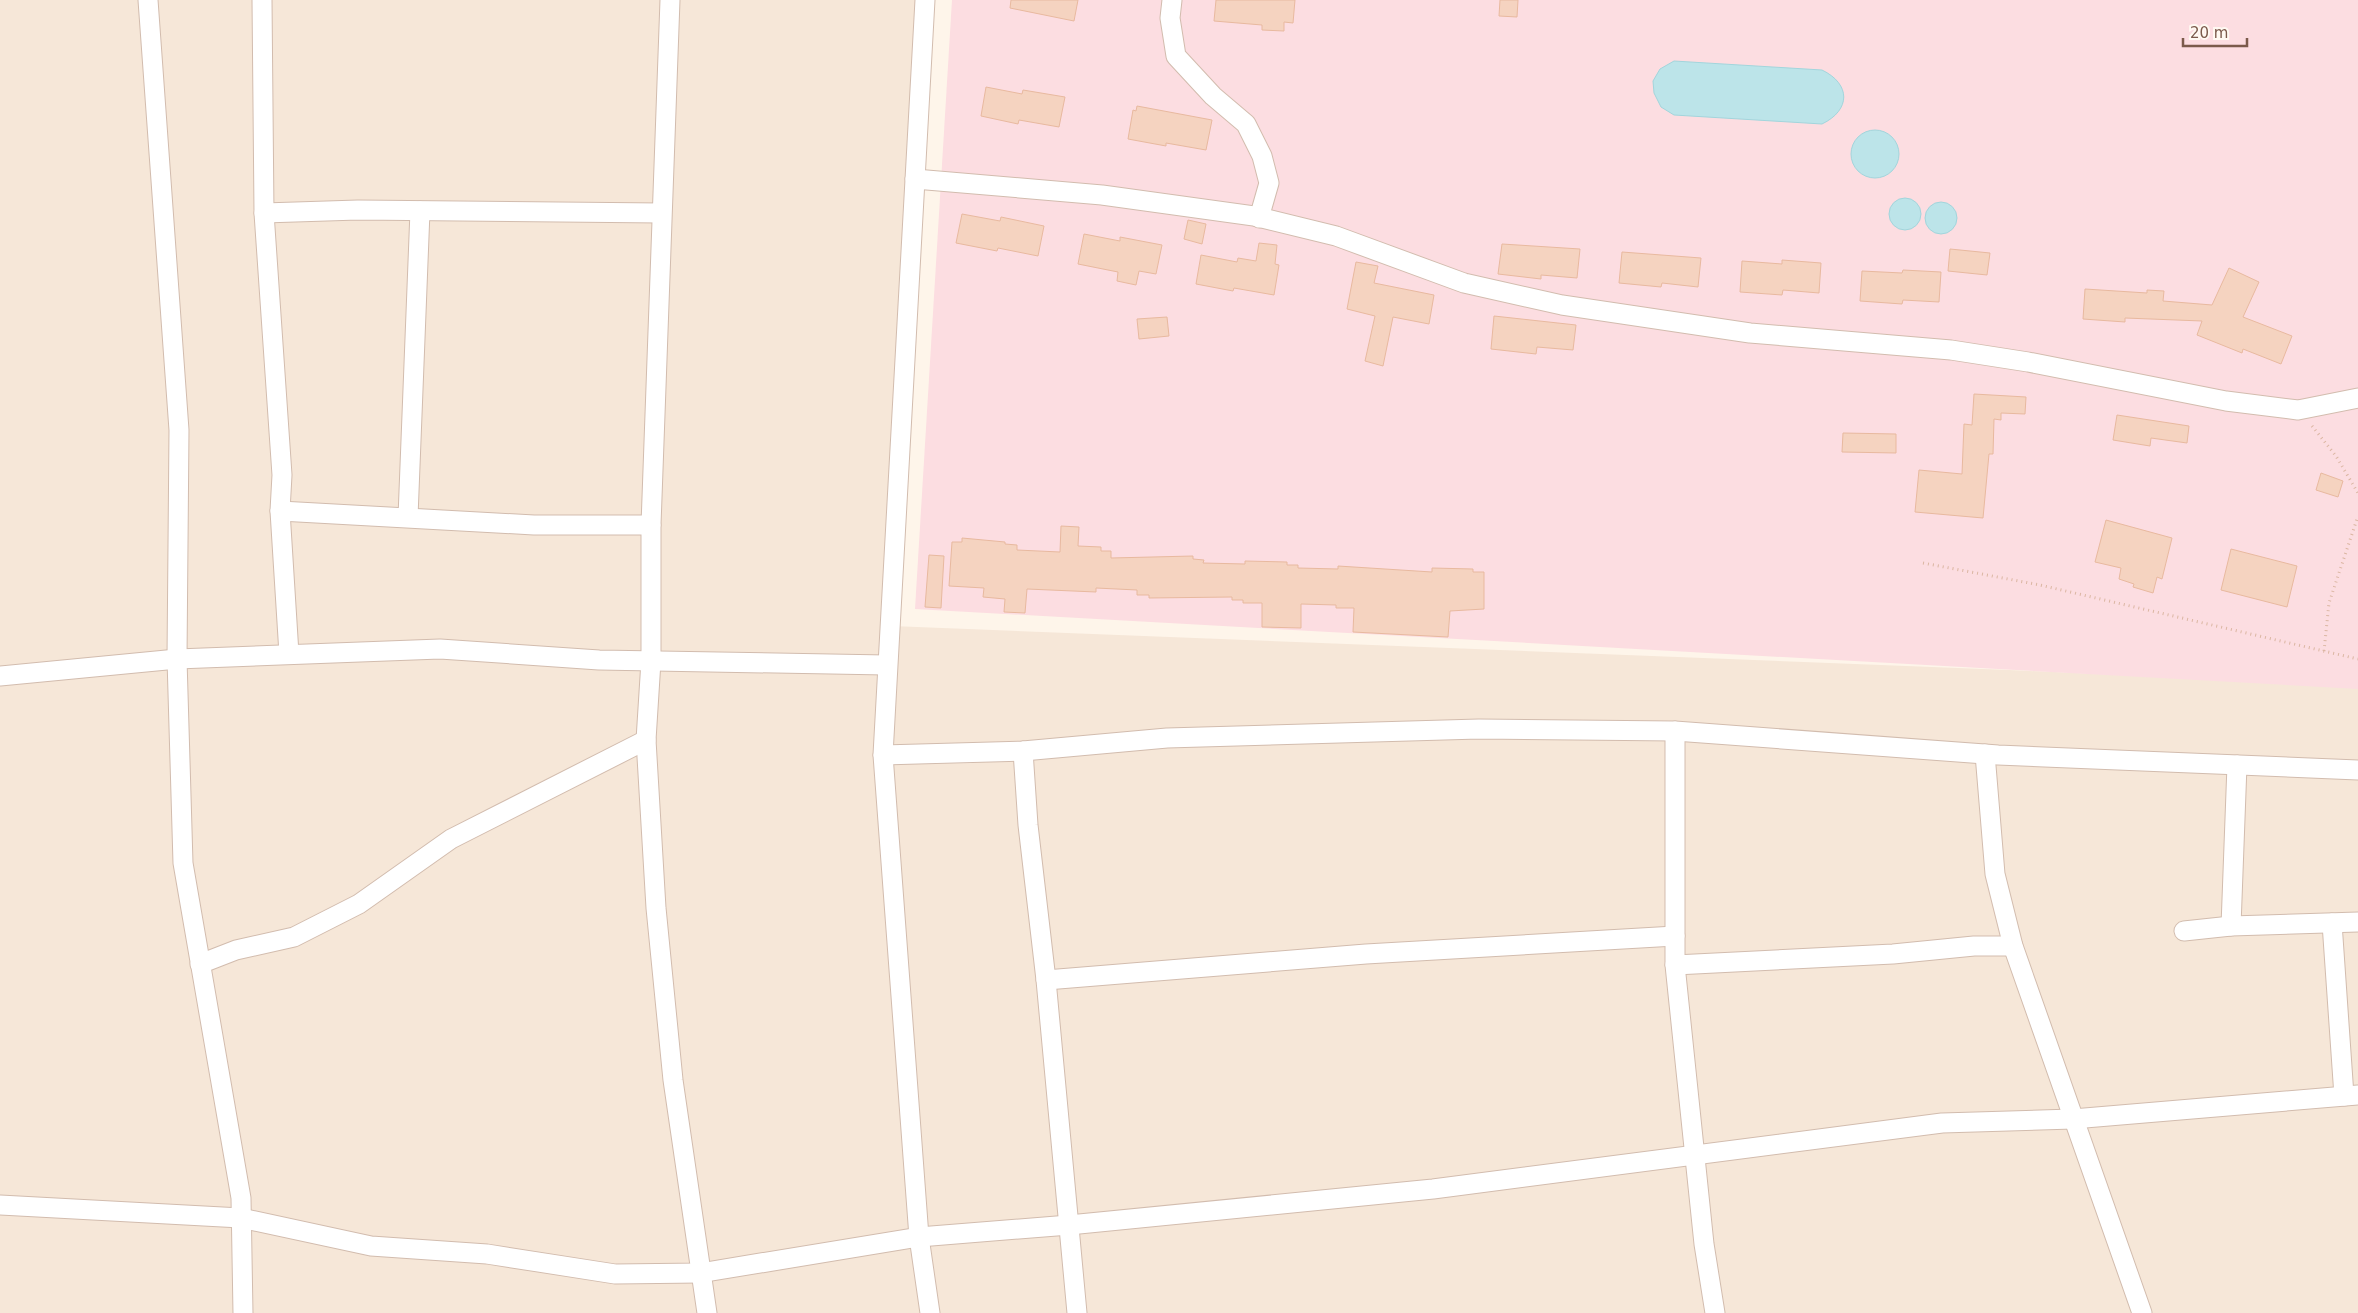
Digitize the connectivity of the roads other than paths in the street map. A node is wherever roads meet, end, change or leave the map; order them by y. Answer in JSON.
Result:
{"nodes":[{"id":1,"x":148,"y":0,"type":"edge"},
{"id":2,"x":262,"y":0,"type":"edge"},
{"id":3,"x":670,"y":0,"type":"edge"},
{"id":4,"x":925,"y":0,"type":"edge"},
{"id":5,"x":1172,"y":0,"type":"edge"},
{"id":6,"x":915,"y":179,"type":"junction"},
{"id":7,"x":420,"y":211,"type":"junction"},
{"id":8,"x":264,"y":212,"type":"junction"},
{"id":9,"x":661,"y":213,"type":"junction"},
{"id":10,"x":1259,"y":218,"type":"junction"},
{"id":11,"x":2358,"y":398,"type":"edge"},
{"id":12,"x":280,"y":511,"type":"junction"},
{"id":13,"x":408,"y":517,"type":"junction"},
{"id":14,"x":651,"y":525,"type":"junction"},
{"id":15,"x":288,"y":654,"type":"junction"},
{"id":16,"x":177,"y":658,"type":"junction"},
{"id":17,"x":651,"y":661,"type":"junction"},
{"id":18,"x":886,"y":665,"type":"junction"},
{"id":19,"x":0,"y":676,"type":"edge"},
{"id":20,"x":1675,"y":732,"type":"junction"},
{"id":21,"x":646,"y":740,"type":"junction"},
{"id":22,"x":1023,"y":751,"type":"junction"},
{"id":23,"x":1985,"y":754,"type":"junction"},
{"id":24,"x":883,"y":755,"type":"junction"},
{"id":25,"x":2237,"y":765,"type":"junction"},
{"id":26,"x":2358,"y":770,"type":"edge"},
{"id":27,"x":2358,"y":922,"type":"edge"},
{"id":28,"x":2332,"y":924,"type":"junction"},
{"id":29,"x":2231,"y":926,"type":"junction"},
{"id":30,"x":2184,"y":931,"type":"dead end"},
{"id":31,"x":1675,"y":936,"type":"junction"},
{"id":32,"x":2013,"y":946,"type":"junction"},
{"id":33,"x":200,"y":964,"type":"junction"},
{"id":34,"x":1675,"y":965,"type":"junction"},
{"id":35,"x":1046,"y":980,"type":"junction"},
{"id":36,"x":2351,"y":1096,"type":"edge"},
{"id":37,"x":2072,"y":1119,"type":"junction"},
{"id":38,"x":1695,"y":1155,"type":"junction"},
{"id":39,"x":0,"y":1205,"type":"edge"},
{"id":40,"x":241,"y":1218,"type":"junction"},
{"id":41,"x":1069,"y":1226,"type":"junction"},
{"id":42,"x":919,"y":1237,"type":"junction"},
{"id":43,"x":700,"y":1273,"type":"junction"},
{"id":44,"x":242,"y":1313,"type":"edge"},
{"id":45,"x":707,"y":1313,"type":"edge"},
{"id":46,"x":930,"y":1313,"type":"edge"},
{"id":47,"x":1077,"y":1313,"type":"edge"},
{"id":48,"x":1715,"y":1313,"type":"edge"},
{"id":49,"x":2142,"y":1313,"type":"edge"}],
"edges":[{"from":1,"to":16,"type":"street"},
{"from":2,"to":8,"type":"street"},
{"from":3,"to":9,"type":"street"},
{"from":4,"to":6,"type":"street"},
{"from":5,"to":10,"type":"street"},
{"from":6,"to":10,"type":"street"},
{"from":6,"to":18,"type":"street"},
{"from":7,"to":8,"type":"street"},
{"from":7,"to":9,"type":"street"},
{"from":7,"to":13,"type":"street"},
{"from":8,"to":12,"type":"street"},
{"from":9,"to":14,"type":"street"},
{"from":10,"to":11,"type":"street"},
{"from":12,"to":13,"type":"street"},
{"from":12,"to":15,"type":"street"},
{"from":13,"to":14,"type":"street"},
{"from":14,"to":17,"type":"street"},
{"from":15,"to":16,"type":"street"},
{"from":15,"to":17,"type":"street"},
{"from":16,"to":19,"type":"street"},
{"from":16,"to":33,"type":"street"},
{"from":17,"to":18,"type":"street"},
{"from":17,"to":21,"type":"street"},
{"from":18,"to":24,"type":"street"},
{"from":20,"to":22,"type":"street"},
{"from":20,"to":23,"type":"street"},
{"from":20,"to":31,"type":"street"},
{"from":21,"to":33,"type":"street"},
{"from":21,"to":43,"type":"street"},
{"from":22,"to":24,"type":"street"},
{"from":22,"to":35,"type":"street"},
{"from":23,"to":25,"type":"street"},
{"from":23,"to":32,"type":"street"},
{"from":24,"to":42,"type":"street"},
{"from":25,"to":26,"type":"street"},
{"from":25,"to":29,"type":"street"},
{"from":27,"to":28,"type":"street"},
{"from":28,"to":29,"type":"street"},
{"from":28,"to":36,"type":"street"},
{"from":29,"to":30,"type":"street"},
{"from":31,"to":34,"type":"street"},
{"from":31,"to":35,"type":"street"},
{"from":32,"to":34,"type":"street"},
{"from":32,"to":37,"type":"street"},
{"from":33,"to":40,"type":"street"},
{"from":34,"to":38,"type":"street"},
{"from":35,"to":41,"type":"street"},
{"from":36,"to":37,"type":"street"},
{"from":37,"to":38,"type":"street"},
{"from":37,"to":49,"type":"street"},
{"from":38,"to":41,"type":"street"},
{"from":38,"to":48,"type":"street"},
{"from":39,"to":40,"type":"street"},
{"from":40,"to":43,"type":"street"},
{"from":40,"to":44,"type":"street"},
{"from":41,"to":42,"type":"street"},
{"from":41,"to":47,"type":"street"},
{"from":42,"to":43,"type":"street"},
{"from":42,"to":46,"type":"street"},
{"from":43,"to":45,"type":"street"}]}
